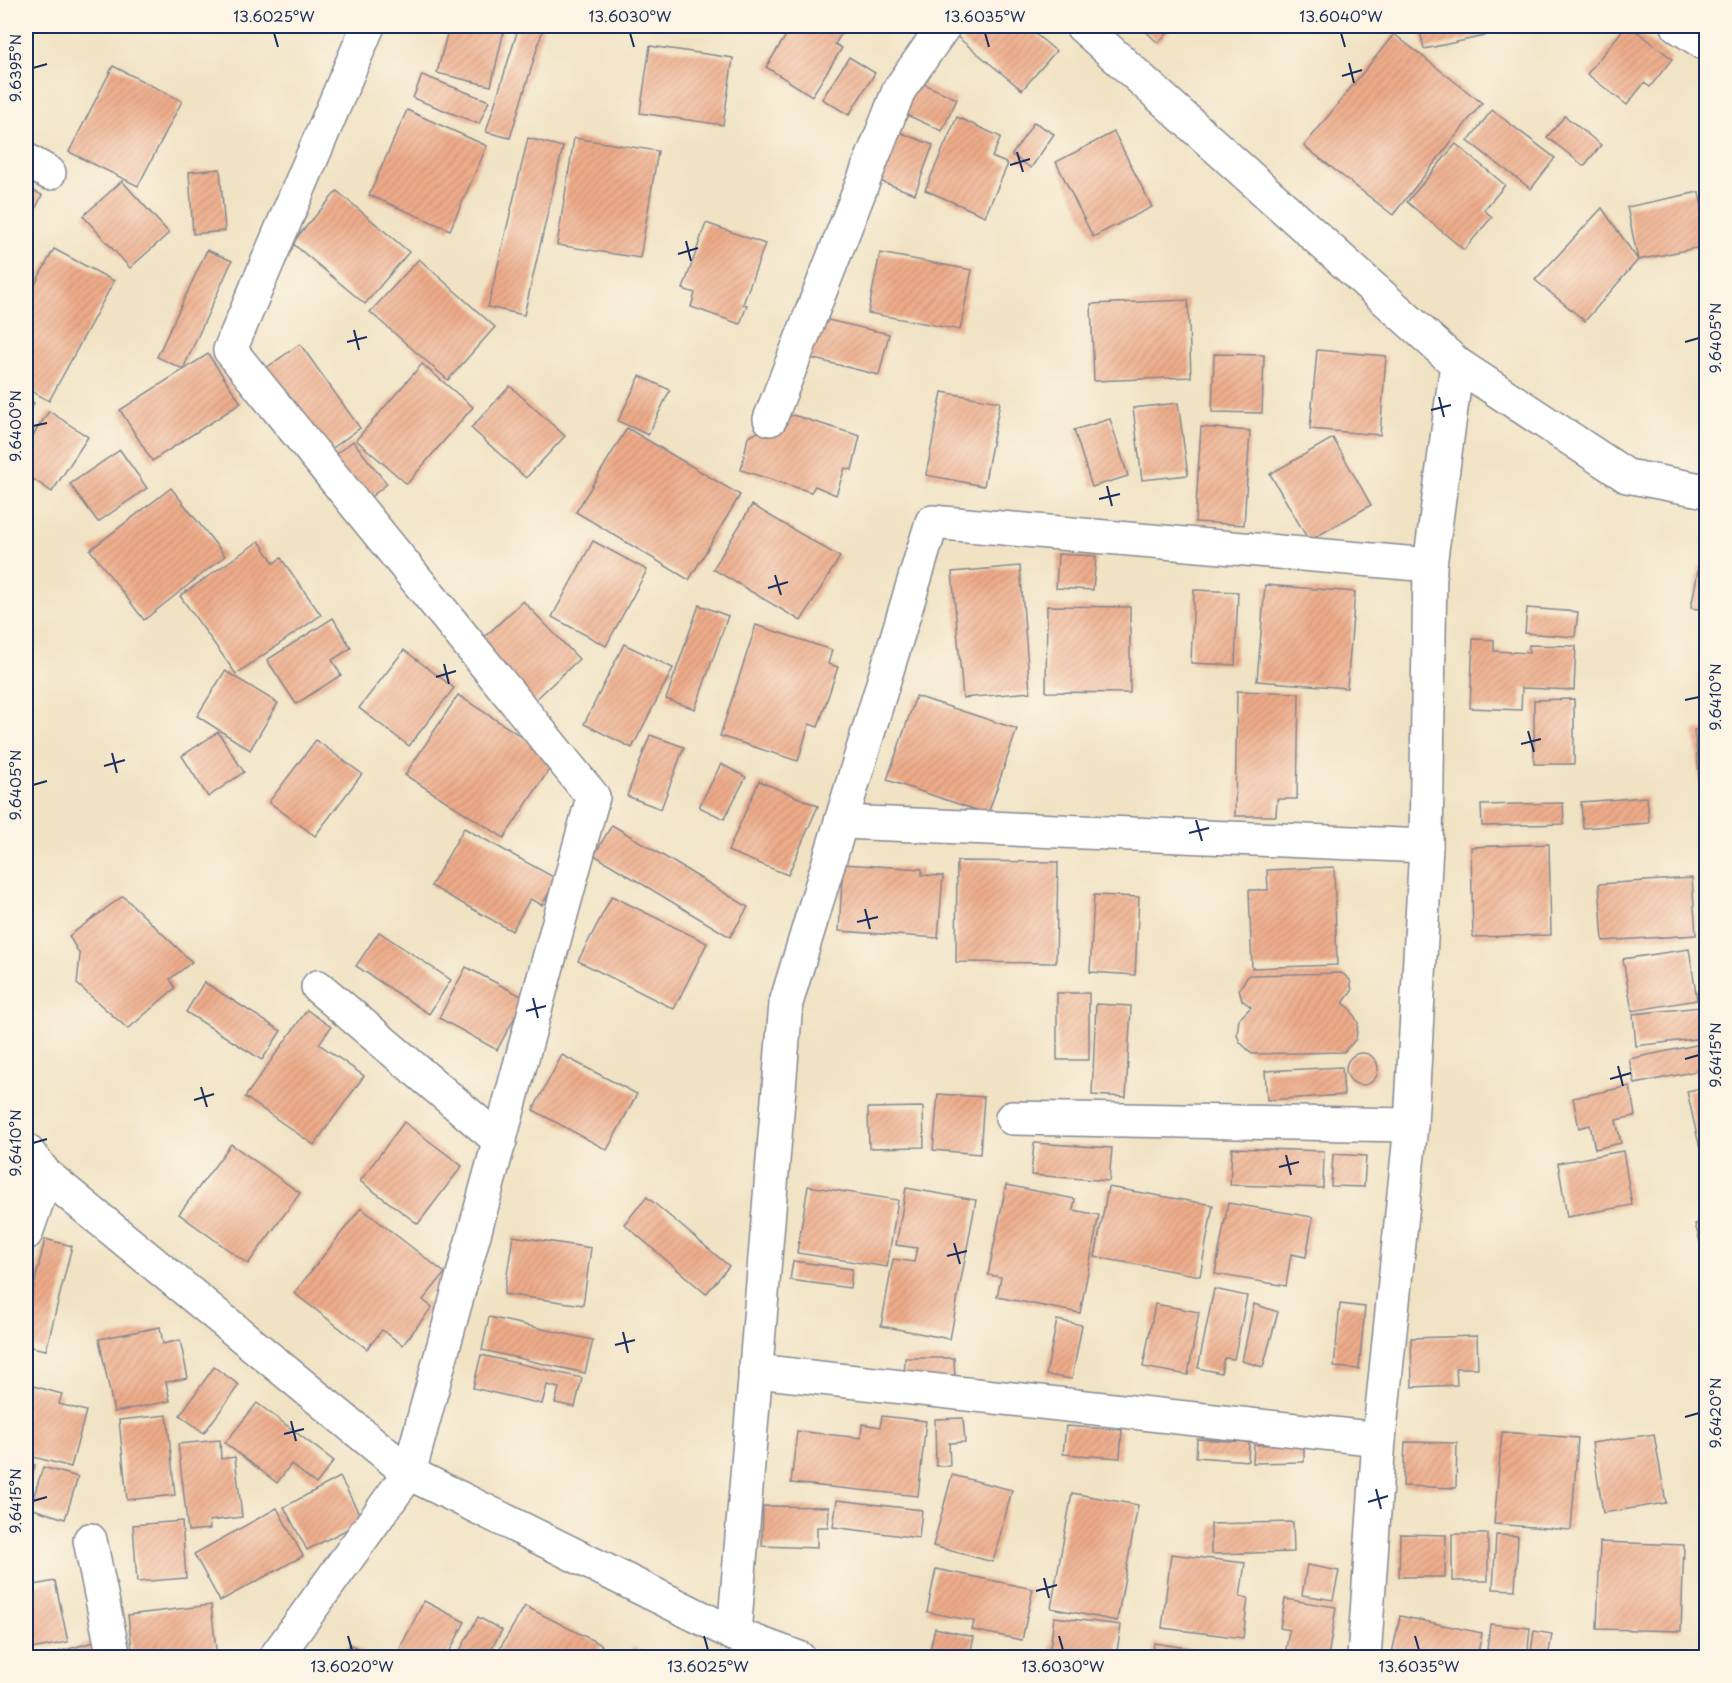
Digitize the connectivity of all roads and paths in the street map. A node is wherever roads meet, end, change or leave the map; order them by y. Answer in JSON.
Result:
{"nodes":[{"id":1,"x":368,"y":26,"type":"edge"},
{"id":2,"x":944,"y":26,"type":"edge"},
{"id":3,"x":1082,"y":26,"type":"edge"},
{"id":4,"x":1678,"y":26,"type":"edge"},
{"id":5,"x":1707,"y":44,"type":"edge"},
{"id":6,"x":1457,"y":364,"type":"junction"},
{"id":7,"x":771,"y":419,"type":"dead end"},
{"id":8,"x":1707,"y":491,"type":"edge"},
{"id":9,"x":1430,"y":565,"type":"junction"},
{"id":10,"x":841,"y":822,"type":"junction"},
{"id":11,"x":1426,"y":846,"type":"junction"},
{"id":12,"x":318,"y":987,"type":"dead end"},
{"id":13,"x":1012,"y":1118,"type":"dead end"},
{"id":14,"x":1411,"y":1125,"type":"junction"},
{"id":15,"x":500,"y":1141,"type":"junction"},
{"id":16,"x":26,"y":1150,"type":"edge"},
{"id":17,"x":46,"y":1175,"type":"junction"},
{"id":18,"x":26,"y":1233,"type":"edge"},
{"id":19,"x":754,"y":1371,"type":"junction"},
{"id":20,"x":1379,"y":1439,"type":"junction"},
{"id":21,"x":410,"y":1473,"type":"junction"},
{"id":22,"x":90,"y":1540,"type":"dead end"},
{"id":23,"x":734,"y":1634,"type":"junction"},
{"id":24,"x":114,"y":1658,"type":"edge"},
{"id":25,"x":275,"y":1658,"type":"edge"},
{"id":26,"x":799,"y":1658,"type":"edge"},
{"id":27,"x":1364,"y":1658,"type":"edge"}],
"edges":[{"from":1,"to":15,"type":"street"},
{"from":2,"to":7,"type":"street"},
{"from":3,"to":6,"type":"street"},
{"from":4,"to":5,"type":"street"},
{"from":6,"to":8,"type":"street"},
{"from":6,"to":9,"type":"street"},
{"from":9,"to":10,"type":"street"},
{"from":9,"to":11,"type":"street"},
{"from":10,"to":11,"type":"street"},
{"from":10,"to":19,"type":"street"},
{"from":11,"to":14,"type":"street"},
{"from":12,"to":15,"type":"street"},
{"from":13,"to":14,"type":"street"},
{"from":14,"to":20,"type":"street"},
{"from":15,"to":21,"type":"street"},
{"from":16,"to":17,"type":"street"},
{"from":17,"to":18,"type":"street"},
{"from":17,"to":21,"type":"street"},
{"from":19,"to":20,"type":"street"},
{"from":19,"to":23,"type":"street"},
{"from":20,"to":27,"type":"street"},
{"from":21,"to":23,"type":"street"},
{"from":21,"to":25,"type":"street"},
{"from":22,"to":24,"type":"street"},
{"from":23,"to":26,"type":"street"}]}
